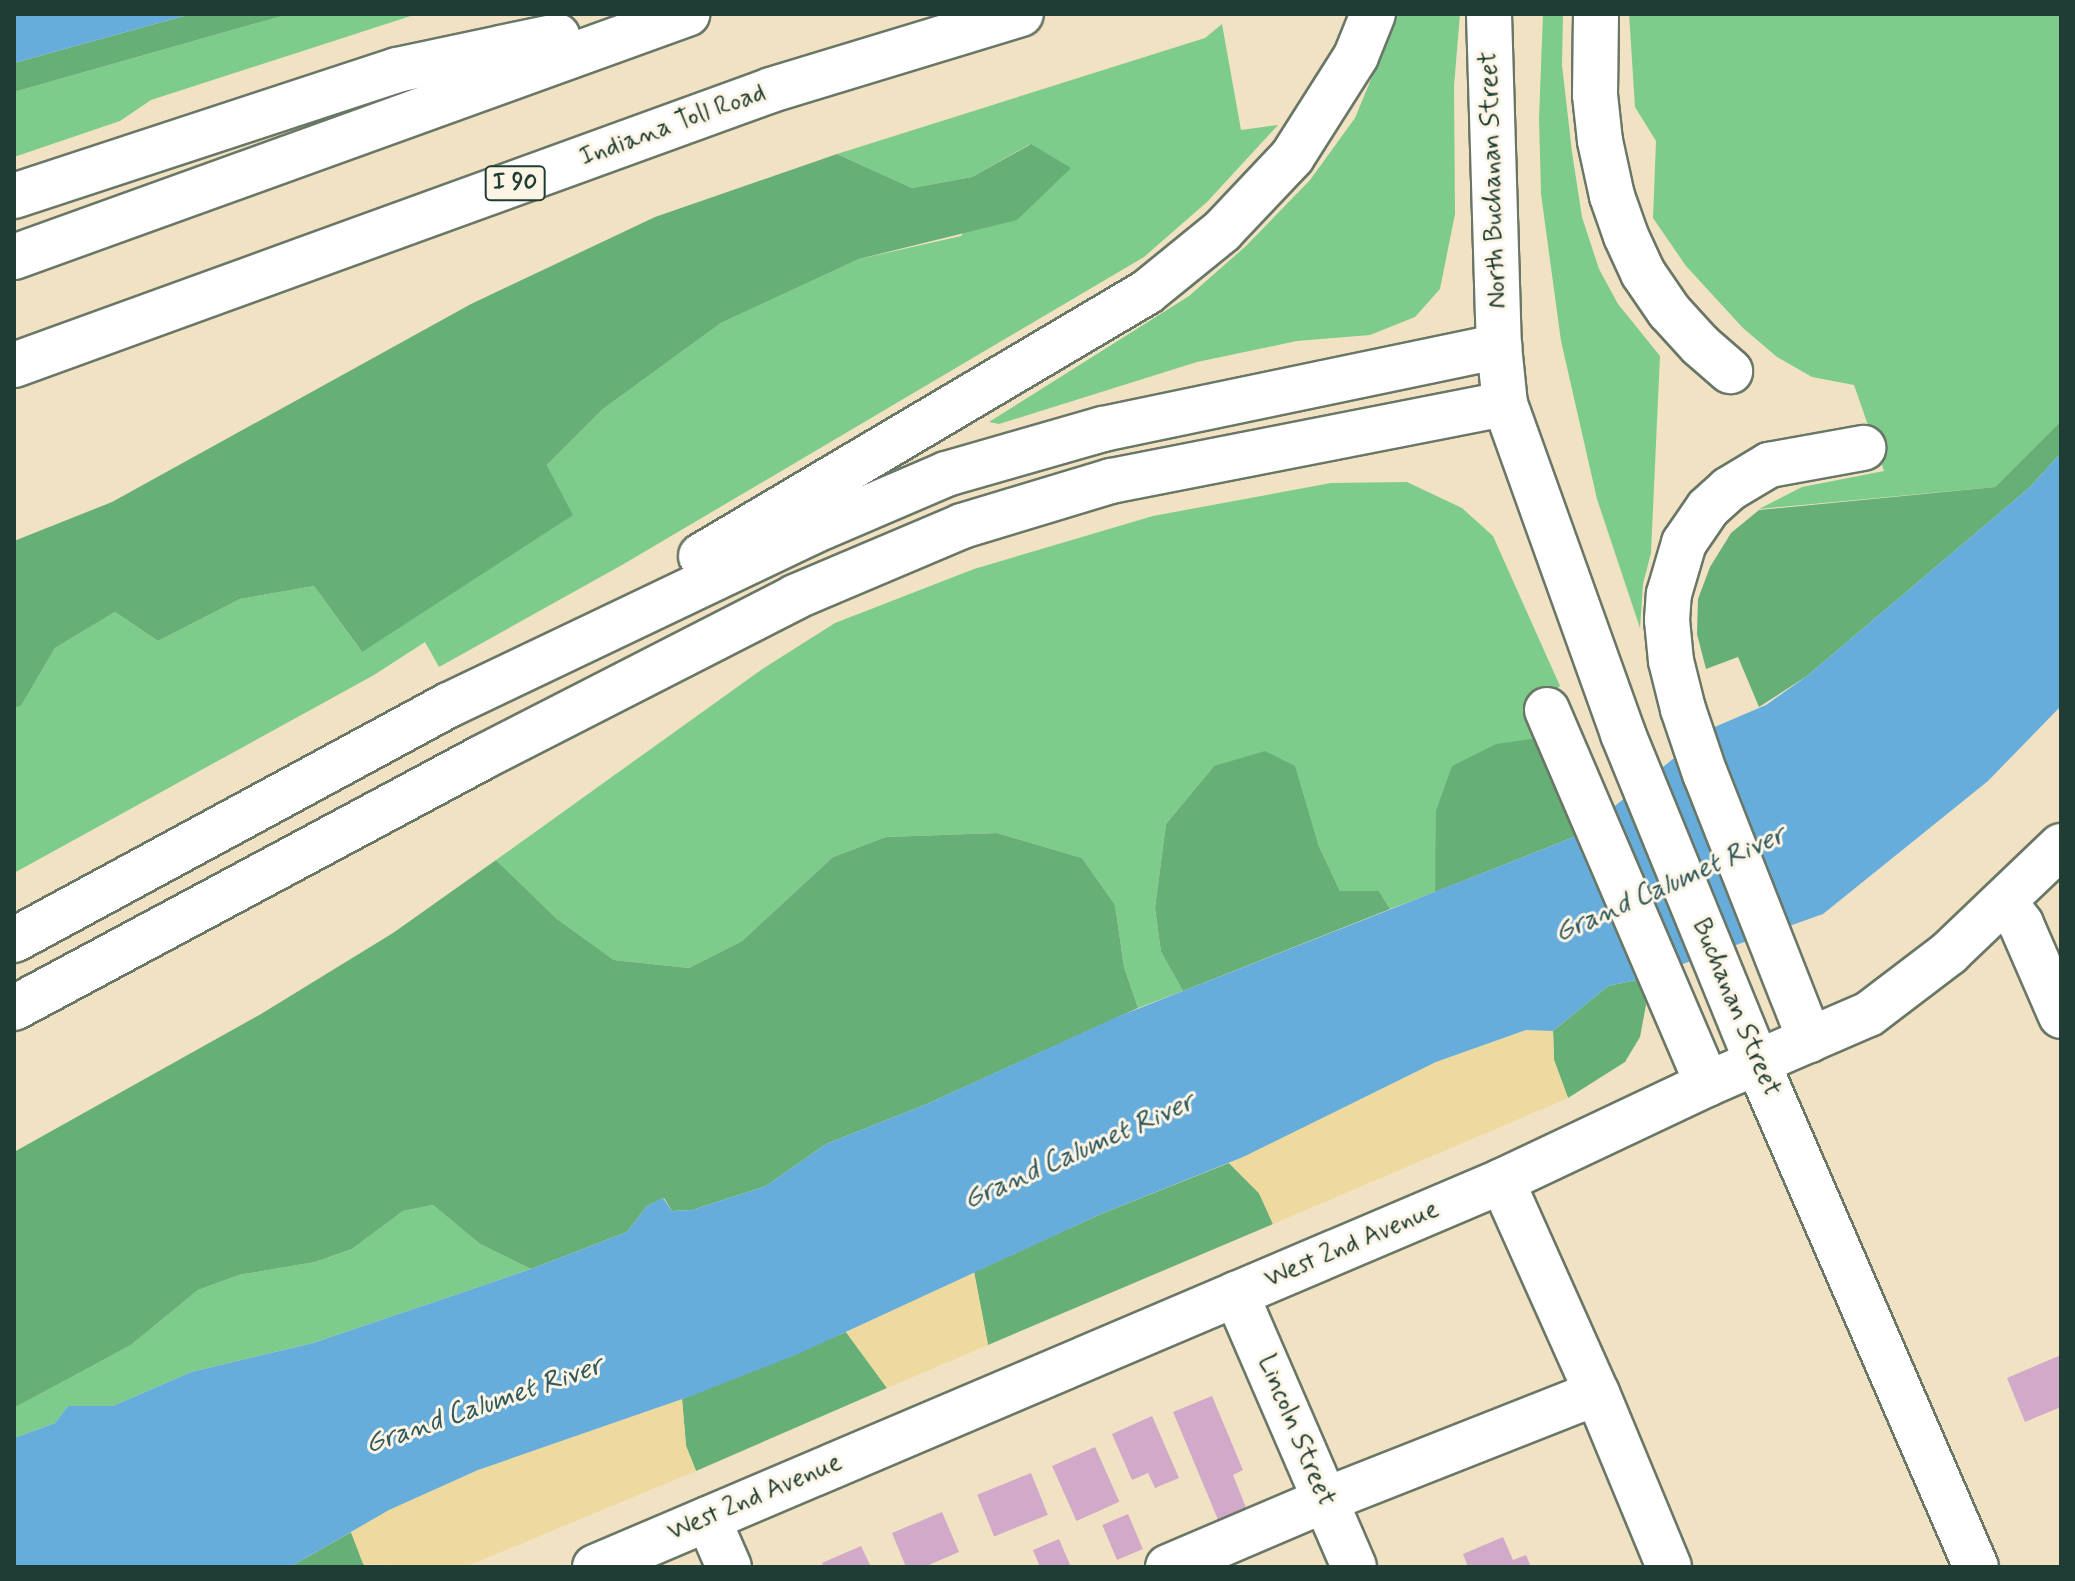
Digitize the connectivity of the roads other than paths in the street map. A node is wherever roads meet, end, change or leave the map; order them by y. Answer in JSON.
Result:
{"nodes":[{"id":1,"x":658,"y":14,"type":"edge"},
{"id":2,"x":687,"y":14,"type":"edge"},
{"id":3,"x":1021,"y":14,"type":"edge"},
{"id":4,"x":1373,"y":14,"type":"edge"},
{"id":5,"x":1489,"y":14,"type":"edge"},
{"id":6,"x":1596,"y":14,"type":"edge"},
{"id":7,"x":14,"y":196,"type":"edge"},
{"id":8,"x":14,"y":257,"type":"edge"},
{"id":9,"x":1499,"y":346,"type":"junction"},
{"id":10,"x":14,"y":365,"type":"edge"},
{"id":11,"x":1730,"y":371,"type":"dead end"},
{"id":12,"x":1505,"y":404,"type":"junction"},
{"id":13,"x":1863,"y":448,"type":"dead end"},
{"id":14,"x":449,"y":705,"type":"junction"},
{"id":15,"x":1547,"y":710,"type":"dead end"},
{"id":16,"x":2061,"y":846,"type":"edge"},
{"id":17,"x":2004,"y":902,"type":"junction"},
{"id":18,"x":14,"y":940,"type":"edge"},
{"id":19,"x":14,"y":1008,"type":"edge"},
{"id":20,"x":2061,"y":1016,"type":"edge"},
{"id":21,"x":1810,"y":1040,"type":"junction"},
{"id":22,"x":1758,"y":1064,"type":"junction"},
{"id":23,"x":1707,"y":1084,"type":"junction"},
{"id":24,"x":1502,"y":1181,"type":"junction"},
{"id":25,"x":1236,"y":1294,"type":"junction"},
{"id":26,"x":1597,"y":1393,"type":"junction"},
{"id":27,"x":1325,"y":1500,"type":"junction"},
{"id":28,"x":708,"y":1519,"type":"junction"},
{"id":29,"x":595,"y":1567,"type":"edge"},
{"id":30,"x":729,"y":1567,"type":"edge"},
{"id":31,"x":1168,"y":1567,"type":"edge"},
{"id":32,"x":1354,"y":1567,"type":"edge"},
{"id":33,"x":1669,"y":1567,"type":"edge"},
{"id":34,"x":1976,"y":1567,"type":"edge"}],
"edges":[{"from":1,"to":7,"type":"main road"},
{"from":2,"to":8,"type":"main road"},
{"from":3,"to":10,"type":"main road","name":"Indiana Toll Road","number":"I 90"},
{"from":4,"to":14,"type":"main road"},
{"from":5,"to":9,"type":"main road","name":"North Buchanan Street"},
{"from":6,"to":11,"type":"main road"},
{"from":9,"to":12,"type":"main road","name":"Buchanan Street"},
{"from":9,"to":14,"type":"main road"},
{"from":12,"to":19,"type":"main road"},
{"from":12,"to":22,"type":"main road","name":"Buchanan Street"},
{"from":13,"to":21,"type":"main road"},
{"from":14,"to":18,"type":"main road"},
{"from":15,"to":23,"type":"main road"},
{"from":16,"to":17,"type":"main road","name":"West 2nd Avenue"},
{"from":17,"to":20,"type":"main road"},
{"from":17,"to":21,"type":"main road","name":"West 2nd Avenue"},
{"from":21,"to":22,"type":"main road","name":"West 2nd Avenue"},
{"from":22,"to":23,"type":"main road","name":"West 2nd Avenue"},
{"from":22,"to":34,"type":"main road","name":"Buchanan Street"},
{"from":23,"to":24,"type":"main road","name":"West 2nd Avenue"},
{"from":24,"to":25,"type":"main road","name":"West 2nd Avenue"},
{"from":24,"to":26,"type":"main road"},
{"from":25,"to":27,"type":"main road","name":"Lincoln Street"},
{"from":25,"to":28,"type":"main road","name":"West 2nd Avenue"},
{"from":26,"to":27,"type":"main road"},
{"from":26,"to":33,"type":"main road"},
{"from":27,"to":31,"type":"main road"},
{"from":27,"to":32,"type":"main road","name":"Lincoln Street"},
{"from":28,"to":29,"type":"main road","name":"West 2nd Avenue"},
{"from":28,"to":30,"type":"main road"}]}
